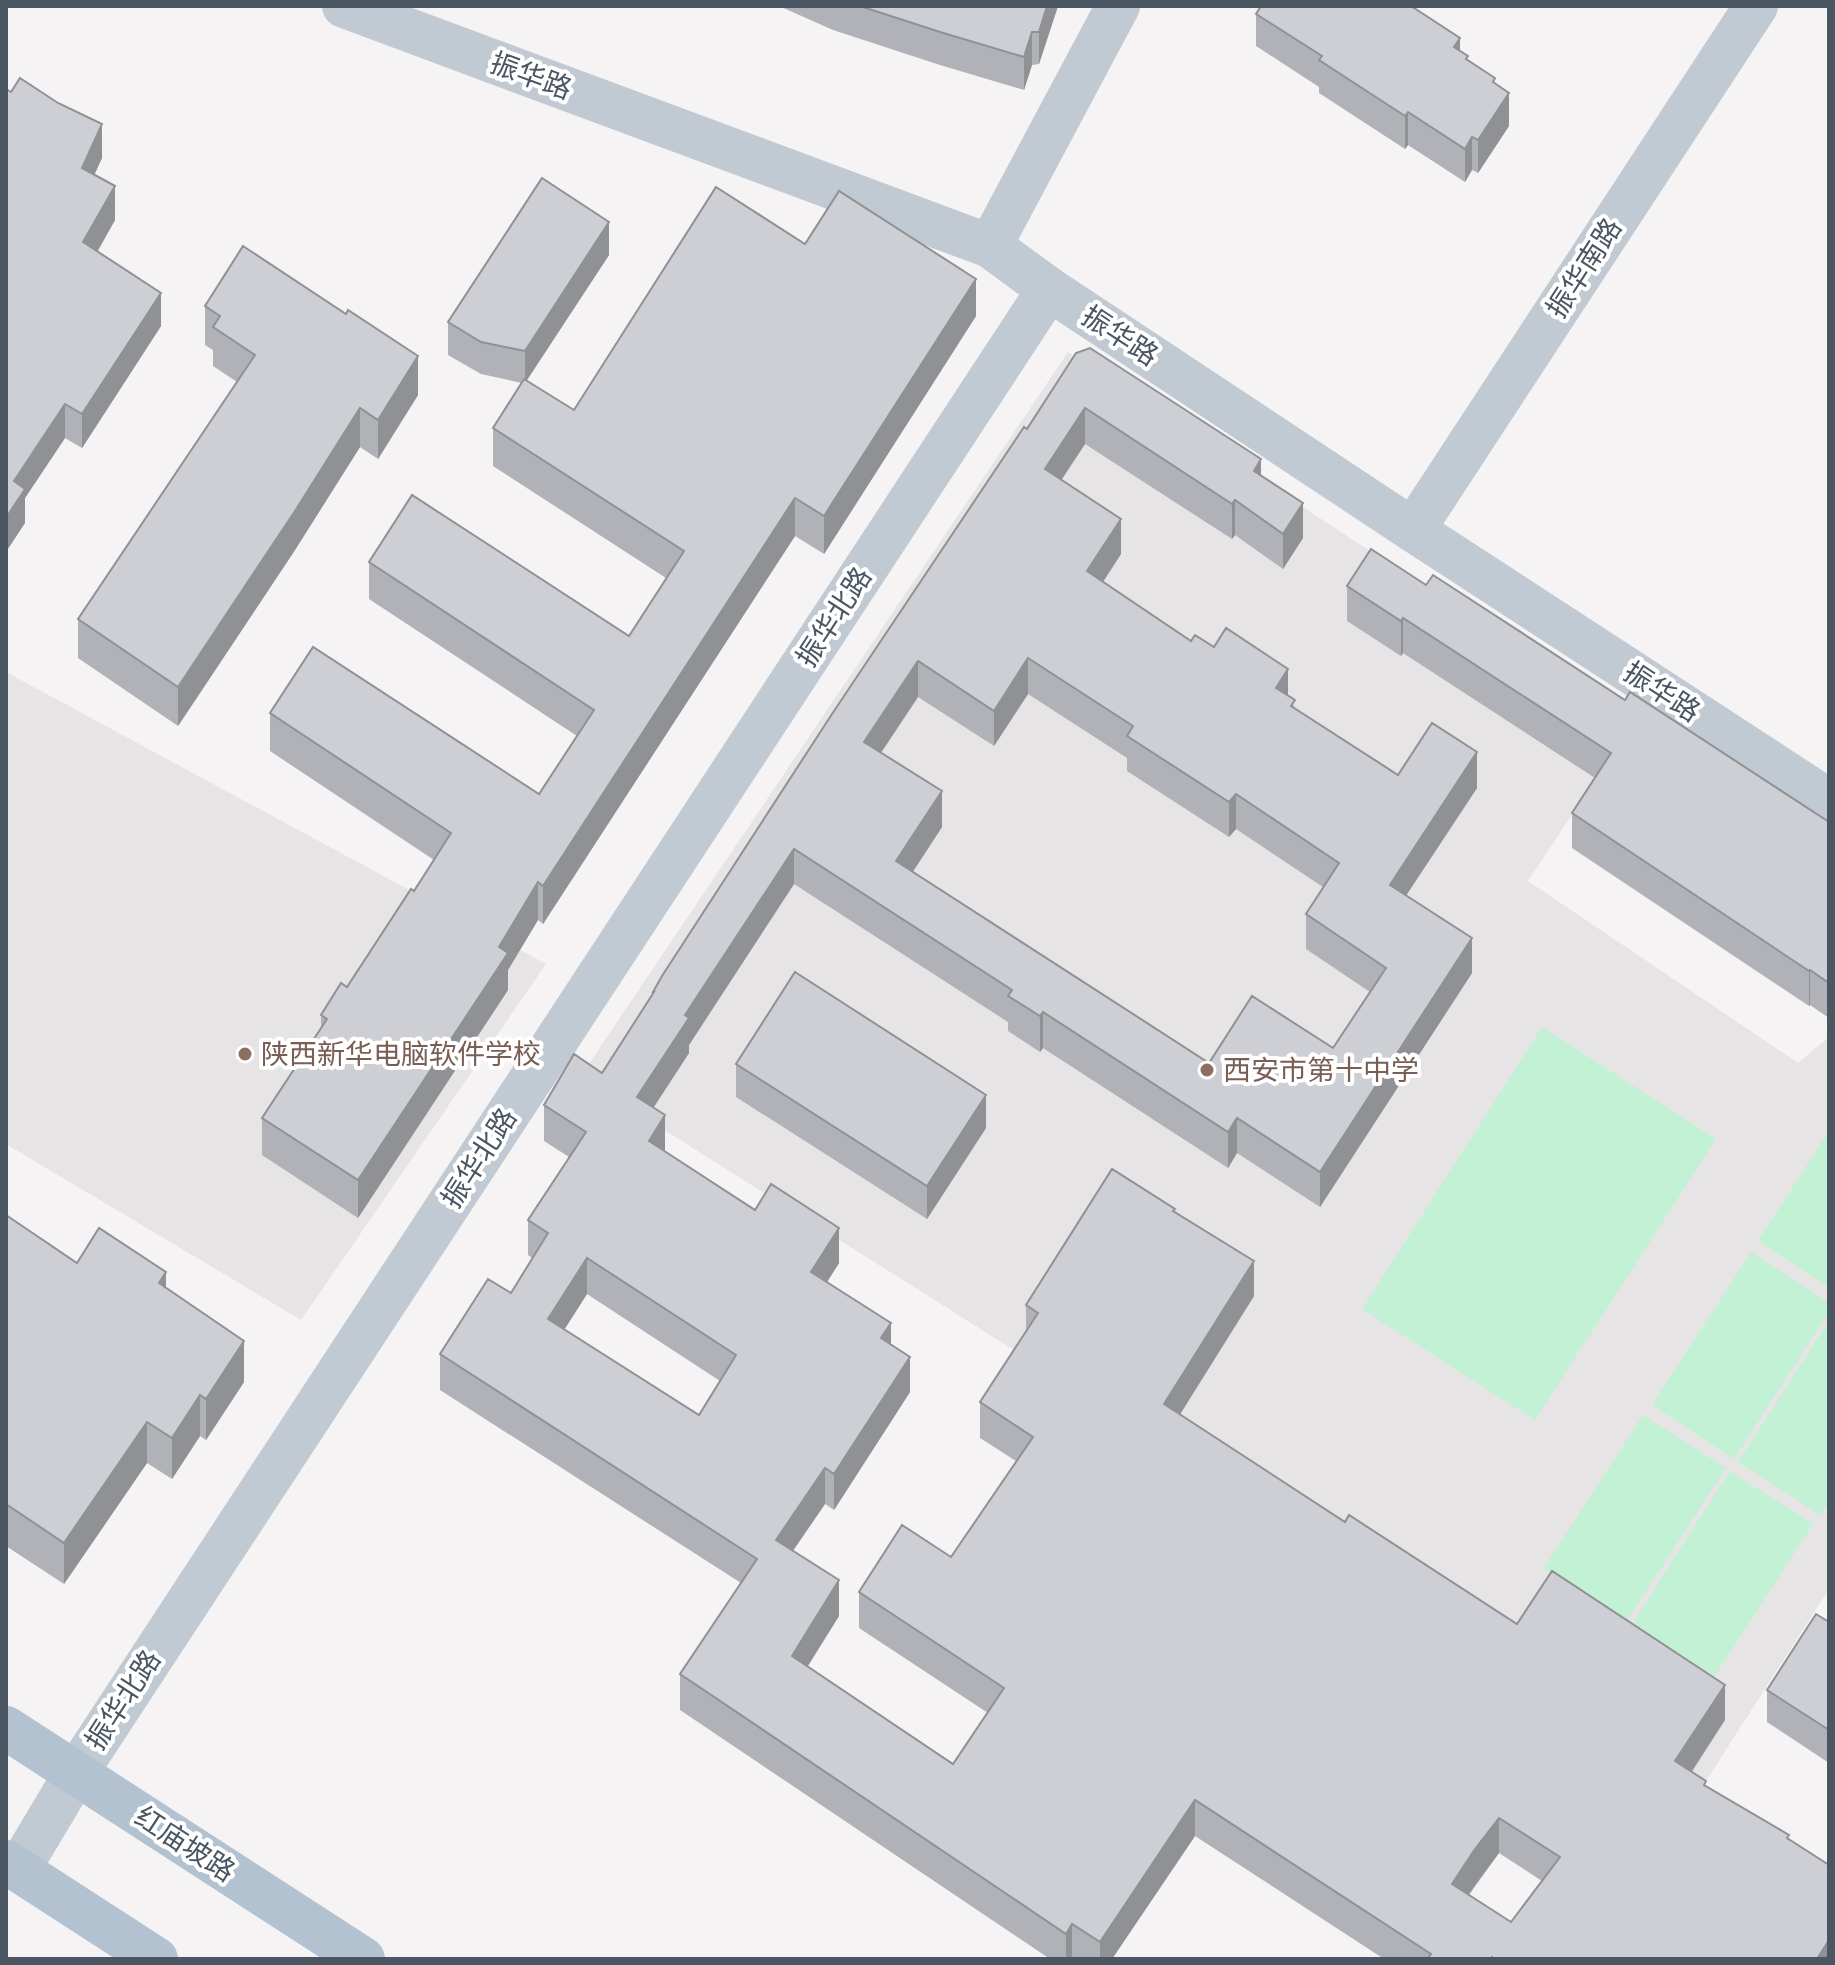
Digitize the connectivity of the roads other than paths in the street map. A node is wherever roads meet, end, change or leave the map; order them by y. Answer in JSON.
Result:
{"nodes":[{"id":1,"x":344,"y":6,"type":"edge"},
{"id":2,"x":1118,"y":6,"type":"edge"},
{"id":3,"x":1756,"y":6,"type":"edge"},
{"id":4,"x":990,"y":246,"type":"junction"},
{"id":5,"x":1049,"y":289,"type":"junction"},
{"id":6,"x":1413,"y":530,"type":"junction"},
{"id":7,"x":1829,"y":801,"type":"edge"},
{"id":8,"x":6,"y":1728,"type":"edge"},
{"id":9,"x":76,"y":1773,"type":"junction"},
{"id":10,"x":12,"y":1866,"type":"edge"},
{"id":11,"x":156,"y":1959,"type":"edge"},
{"id":12,"x":363,"y":1959,"type":"edge"}],
"edges":[{"from":1,"to":4,"type":"street","name":"振华路"},
{"from":2,"to":4,"type":"street"},
{"from":3,"to":6,"type":"street","name":"振华南路"},
{"from":4,"to":5,"type":"street","name":"振华路"},
{"from":5,"to":6,"type":"street","name":"振华路"},
{"from":5,"to":9,"type":"street","name":"振华北路"},
{"from":6,"to":7,"type":"street","name":"振华路"},
{"from":8,"to":9,"type":"main road","name":"红庙坡路"},
{"from":9,"to":10,"type":"street","name":"振华北路"},
{"from":9,"to":12,"type":"main road","name":"红庙坡路"},
{"from":10,"to":11,"type":"main road"}]}
